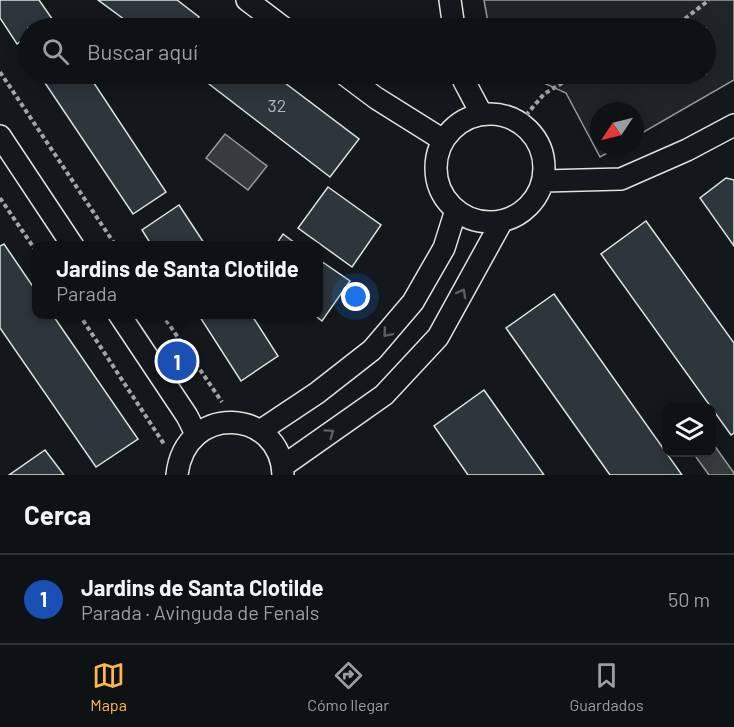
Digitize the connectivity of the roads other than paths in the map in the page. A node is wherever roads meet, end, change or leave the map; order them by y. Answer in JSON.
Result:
{"nodes":[{"id":1,"x":247,"y":0,"type":"edge"},
{"id":2,"x":450,"y":0,"type":"edge"},
{"id":3,"x":271,"y":18,"type":"edge"},
{"id":4,"x":453,"y":18,"type":"edge"},
{"id":5,"x":357,"y":84,"type":"edge"},
{"id":6,"x":466,"y":84,"type":"edge"},
{"id":7,"x":481,"y":113,"type":"junction"},
{"id":8,"x":734,"y":125,"type":"edge"},
{"id":9,"x":0,"y":136,"type":"edge"},
{"id":10,"x":443,"y":140,"type":"junction"},
{"id":11,"x":544,"y":180,"type":"junction"},
{"id":12,"x":456,"y":210,"type":"junction"},
{"id":13,"x":502,"y":221,"type":"junction"},
{"id":14,"x":70,"y":241,"type":"edge"},
{"id":15,"x":122,"y":319,"type":"edge"},
{"id":16,"x":260,"y":431,"type":"junction"},
{"id":17,"x":196,"y":434,"type":"junction"},
{"id":18,"x":283,"y":471,"type":"edge"},
{"id":19,"x":177,"y":475,"type":"edge"}],
"edges":[{"from":1,"to":3,"type":"street"},
{"from":2,"to":4,"type":"street"},
{"from":5,"to":10,"type":"street"},
{"from":6,"to":7,"type":"street"},
{"from":7,"to":10,"type":"street"},
{"from":7,"to":11,"type":"street"},
{"from":8,"to":11,"type":"street"},
{"from":9,"to":14,"type":"street"},
{"from":10,"to":12,"type":"street"},
{"from":11,"to":13,"type":"street"},
{"from":12,"to":13,"type":"street"},
{"from":12,"to":16,"type":"street","one_way":true},
{"from":18,"to":13,"type":"street","one_way":true},
{"from":15,"to":17,"type":"street"},
{"from":16,"to":17,"type":"street"},
{"from":16,"to":18,"type":"street"},
{"from":17,"to":19,"type":"street"}]}
